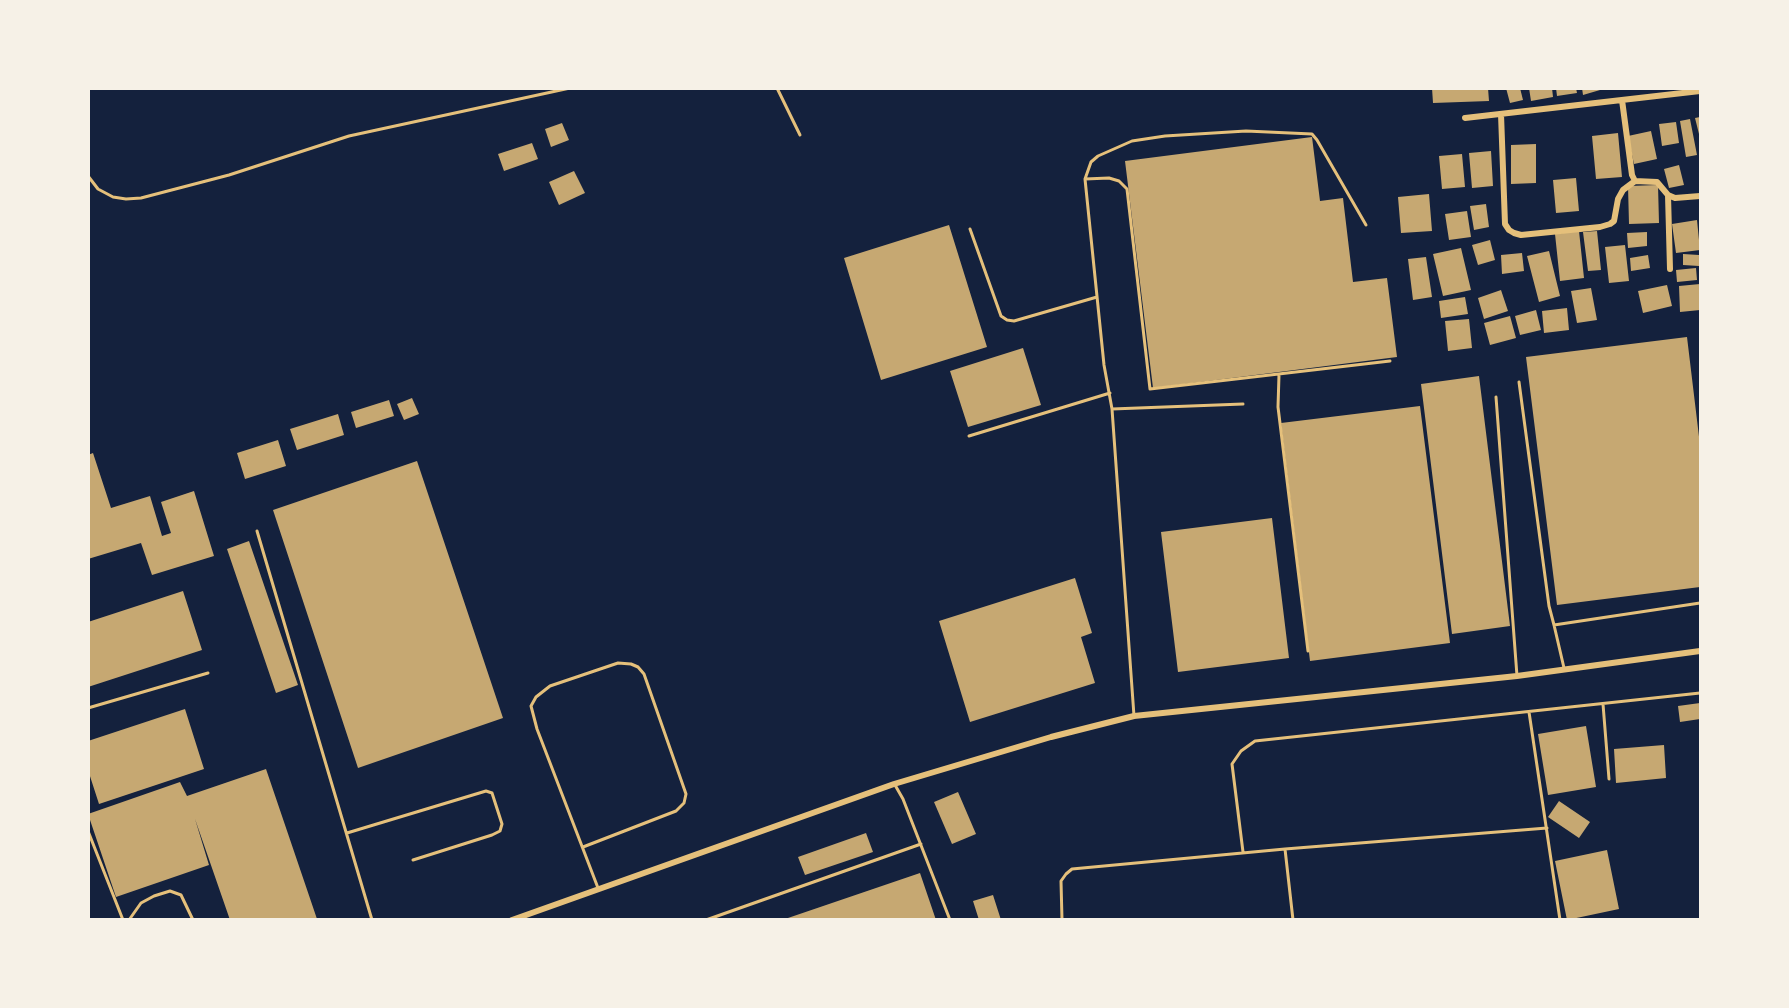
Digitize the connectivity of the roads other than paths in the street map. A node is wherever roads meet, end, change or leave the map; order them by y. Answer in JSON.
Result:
{"nodes":[{"id":1,"x":777,"y":88,"type":"edge"},
{"id":2,"x":567,"y":89,"type":"edge"},
{"id":3,"x":1701,"y":91,"type":"edge"},
{"id":4,"x":1622,"y":100,"type":"junction"},
{"id":5,"x":1501,"y":114,"type":"junction"},
{"id":6,"x":1465,"y":118,"type":"dead end"},
{"id":7,"x":800,"y":135,"type":"dead end"},
{"id":8,"x":88,"y":176,"type":"edge"},
{"id":9,"x":1085,"y":179,"type":"junction"},
{"id":10,"x":1635,"y":181,"type":"junction"},
{"id":11,"x":1668,"y":195,"type":"junction"},
{"id":12,"x":1701,"y":196,"type":"edge"},
{"id":13,"x":1366,"y":225,"type":"dead end"},
{"id":14,"x":970,"y":229,"type":"dead end"},
{"id":15,"x":1670,"y":269,"type":"dead end"},
{"id":16,"x":1097,"y":297,"type":"junction"},
{"id":17,"x":1390,"y":361,"type":"dead end"},
{"id":18,"x":1279,"y":375,"type":"junction"},
{"id":19,"x":1520,"y":382,"type":"dead end"},
{"id":20,"x":1110,"y":393,"type":"junction"},
{"id":21,"x":1496,"y":397,"type":"dead end"},
{"id":22,"x":1243,"y":404,"type":"dead end"},
{"id":23,"x":1112,"y":409,"type":"junction"},
{"id":24,"x":969,"y":436,"type":"dead end"},
{"id":25,"x":257,"y":531,"type":"dead end"},
{"id":26,"x":1701,"y":603,"type":"edge"},
{"id":27,"x":1554,"y":625,"type":"junction"},
{"id":28,"x":1308,"y":651,"type":"dead end"},
{"id":29,"x":1701,"y":651,"type":"edge"},
{"id":30,"x":1564,"y":668,"type":"junction"},
{"id":31,"x":208,"y":673,"type":"dead end"},
{"id":32,"x":1517,"y":676,"type":"junction"},
{"id":33,"x":1701,"y":693,"type":"edge"},
{"id":34,"x":1603,"y":704,"type":"junction"},
{"id":35,"x":88,"y":708,"type":"edge"},
{"id":36,"x":1529,"y":712,"type":"junction"},
{"id":37,"x":1134,"y":716,"type":"junction"},
{"id":38,"x":1609,"y":779,"type":"dead end"},
{"id":39,"x":894,"y":784,"type":"junction"},
{"id":40,"x":1547,"y":828,"type":"junction"},
{"id":41,"x":88,"y":831,"type":"edge"},
{"id":42,"x":347,"y":834,"type":"junction"},
{"id":43,"x":921,"y":844,"type":"junction"},
{"id":44,"x":583,"y":847,"type":"junction"},
{"id":45,"x":1286,"y":849,"type":"junction"},
{"id":46,"x":1244,"y":852,"type":"junction"},
{"id":47,"x":413,"y":860,"type":"dead end"},
{"id":48,"x":599,"y":889,"type":"junction"},
{"id":49,"x":123,"y":920,"type":"edge"},
{"id":50,"x":129,"y":920,"type":"edge"},
{"id":51,"x":193,"y":920,"type":"edge"},
{"id":52,"x":372,"y":920,"type":"edge"},
{"id":53,"x":512,"y":920,"type":"edge"},
{"id":54,"x":706,"y":920,"type":"edge"},
{"id":55,"x":950,"y":920,"type":"edge"},
{"id":56,"x":1062,"y":920,"type":"edge"},
{"id":57,"x":1293,"y":920,"type":"edge"},
{"id":58,"x":1560,"y":920,"type":"edge"}],
"edges":[{"from":1,"to":7,"type":"lane"},
{"from":2,"to":8,"type":"lane"},
{"from":3,"to":4,"type":"street"},
{"from":4,"to":5,"type":"street"},
{"from":4,"to":10,"type":"street"},
{"from":5,"to":6,"type":"street"},
{"from":5,"to":10,"type":"street"},
{"from":9,"to":13,"type":"lane"},
{"from":9,"to":16,"type":"lane"},
{"from":9,"to":18,"type":"lane"},
{"from":10,"to":11,"type":"street"},
{"from":11,"to":12,"type":"street"},
{"from":11,"to":15,"type":"street"},
{"from":14,"to":16,"type":"lane"},
{"from":16,"to":20,"type":"lane"},
{"from":17,"to":18,"type":"lane"},
{"from":18,"to":28,"type":"lane"},
{"from":19,"to":27,"type":"lane"},
{"from":20,"to":23,"type":"lane"},
{"from":20,"to":24,"type":"lane"},
{"from":21,"to":32,"type":"lane"},
{"from":22,"to":23,"type":"lane"},
{"from":23,"to":37,"type":"lane"},
{"from":25,"to":42,"type":"lane"},
{"from":26,"to":27,"type":"lane"},
{"from":27,"to":30,"type":"lane"},
{"from":29,"to":30,"type":"street"},
{"from":30,"to":32,"type":"street"},
{"from":31,"to":35,"type":"lane"},
{"from":32,"to":37,"type":"street"},
{"from":33,"to":34,"type":"lane"},
{"from":34,"to":36,"type":"lane"},
{"from":34,"to":38,"type":"lane"},
{"from":36,"to":40,"type":"lane"},
{"from":36,"to":46,"type":"lane"},
{"from":37,"to":39,"type":"street"},
{"from":39,"to":43,"type":"lane"},
{"from":39,"to":48,"type":"street"},
{"from":40,"to":45,"type":"lane"},
{"from":40,"to":58,"type":"lane"},
{"from":41,"to":49,"type":"lane"},
{"from":42,"to":47,"type":"lane"},
{"from":42,"to":52,"type":"lane"},
{"from":43,"to":54,"type":"lane"},
{"from":43,"to":55,"type":"lane"},
{"from":44,"to":44,"type":"lane"},
{"from":44,"to":48,"type":"lane"},
{"from":45,"to":46,"type":"lane"},
{"from":45,"to":57,"type":"lane"},
{"from":46,"to":56,"type":"lane"},
{"from":48,"to":53,"type":"street"},
{"from":50,"to":51,"type":"lane"}]}
